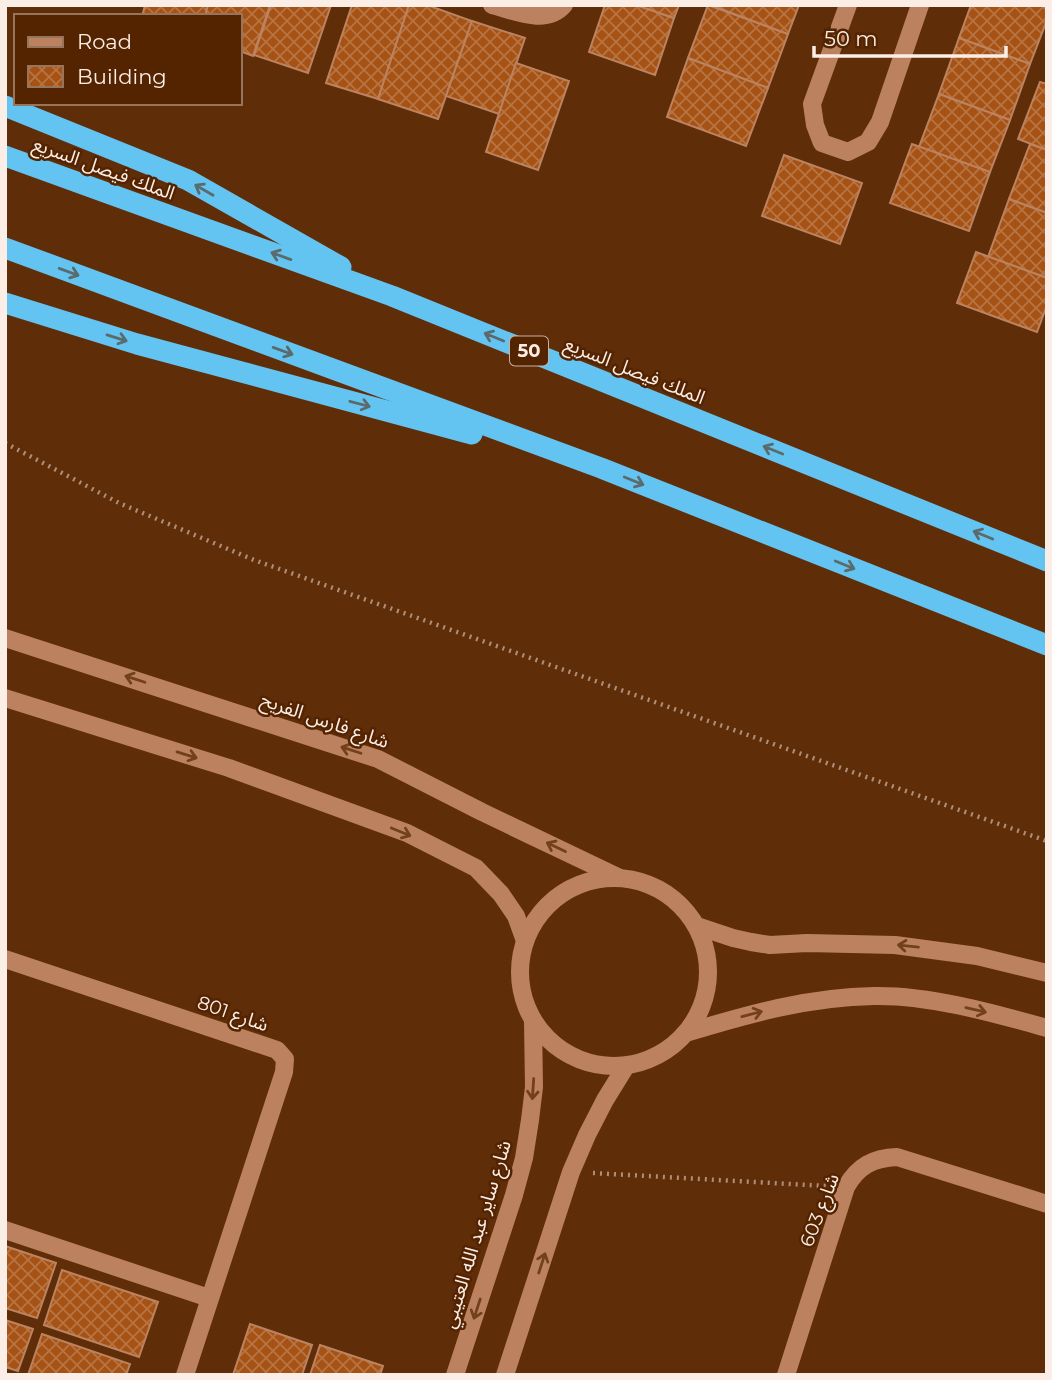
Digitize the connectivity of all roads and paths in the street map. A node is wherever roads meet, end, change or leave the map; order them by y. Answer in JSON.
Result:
{"nodes":[{"id":1,"x":492,"y":5,"type":"edge"},
{"id":2,"x":564,"y":5,"type":"edge"},
{"id":3,"x":848,"y":5,"type":"edge"},
{"id":4,"x":920,"y":5,"type":"edge"},
{"id":5,"x":5,"y":106,"type":"edge"},
{"id":6,"x":5,"y":156,"type":"edge"},
{"id":7,"x":5,"y":248,"type":"edge"},
{"id":8,"x":392,"y":296,"type":"junction"},
{"id":9,"x":5,"y":303,"type":"edge"},
{"id":10,"x":5,"y":443,"type":"edge"},
{"id":11,"x":601,"y":468,"type":"junction"},
{"id":12,"x":1047,"y":561,"type":"edge"},
{"id":13,"x":5,"y":638,"type":"edge"},
{"id":14,"x":1047,"y":645,"type":"edge"},
{"id":15,"x":5,"y":698,"type":"edge"},
{"id":16,"x":1047,"y":841,"type":"edge"},
{"id":17,"x":618,"y":877,"type":"junction"},
{"id":18,"x":697,"y":926,"type":"junction"},
{"id":19,"x":525,"y":941,"type":"junction"},
{"id":20,"x":5,"y":959,"type":"edge"},
{"id":21,"x":1047,"y":973,"type":"edge"},
{"id":22,"x":533,"y":1021,"type":"junction"},
{"id":23,"x":1047,"y":1028,"type":"edge"},
{"id":24,"x":686,"y":1033,"type":"junction"},
{"id":25,"x":626,"y":1066,"type":"junction"},
{"id":26,"x":571,"y":1171,"type":"junction"},
{"id":27,"x":846,"y":1187,"type":"junction"},
{"id":28,"x":1047,"y":1204,"type":"edge"},
{"id":29,"x":5,"y":1230,"type":"edge"},
{"id":30,"x":209,"y":1298,"type":"junction"},
{"id":31,"x":185,"y":1375,"type":"edge"},
{"id":32,"x":455,"y":1375,"type":"edge"},
{"id":33,"x":505,"y":1375,"type":"edge"},
{"id":34,"x":786,"y":1375,"type":"edge"}],
"edges":[{"from":1,"to":2,"type":"street"},
{"from":3,"to":4,"type":"street"},
{"from":8,"to":5,"type":"highway","one_way":true},
{"from":8,"to":6,"type":"highway","name":"الملك فيصل السريع","number":"50","one_way":true},
{"from":7,"to":11,"type":"highway","one_way":true},
{"from":12,"to":8,"type":"highway","name":"الملك فيصل السريع","number":"50","one_way":true},
{"from":9,"to":11,"type":"highway","one_way":true},
{"from":10,"to":16,"type":"path"},
{"from":11,"to":14,"type":"highway","one_way":true},
{"from":17,"to":13,"type":"street","name":"شارع فارس الفريح","one_way":true},
{"from":15,"to":19,"type":"street","one_way":true},
{"from":17,"to":18,"type":"street"},
{"from":17,"to":19,"type":"street"},
{"from":21,"to":18,"type":"street","one_way":true},
{"from":18,"to":24,"type":"street"},
{"from":19,"to":22,"type":"street"},
{"from":20,"to":30,"type":"street","name":"شارع 801"},
{"from":22,"to":25,"type":"street"},
{"from":22,"to":32,"type":"street","name":"شارع ساير عبد الله العتيبي","one_way":true},
{"from":24,"to":23,"type":"street","one_way":true},
{"from":24,"to":25,"type":"street"},
{"from":25,"to":26,"type":"street"},
{"from":26,"to":27,"type":"path"},
{"from":33,"to":26,"type":"street","one_way":true},
{"from":27,"to":28,"type":"street","name":"شارع 603"},
{"from":27,"to":34,"type":"street","name":"شارع 603"},
{"from":29,"to":30,"type":"street"},
{"from":30,"to":31,"type":"street","name":"شارع 801"}]}
